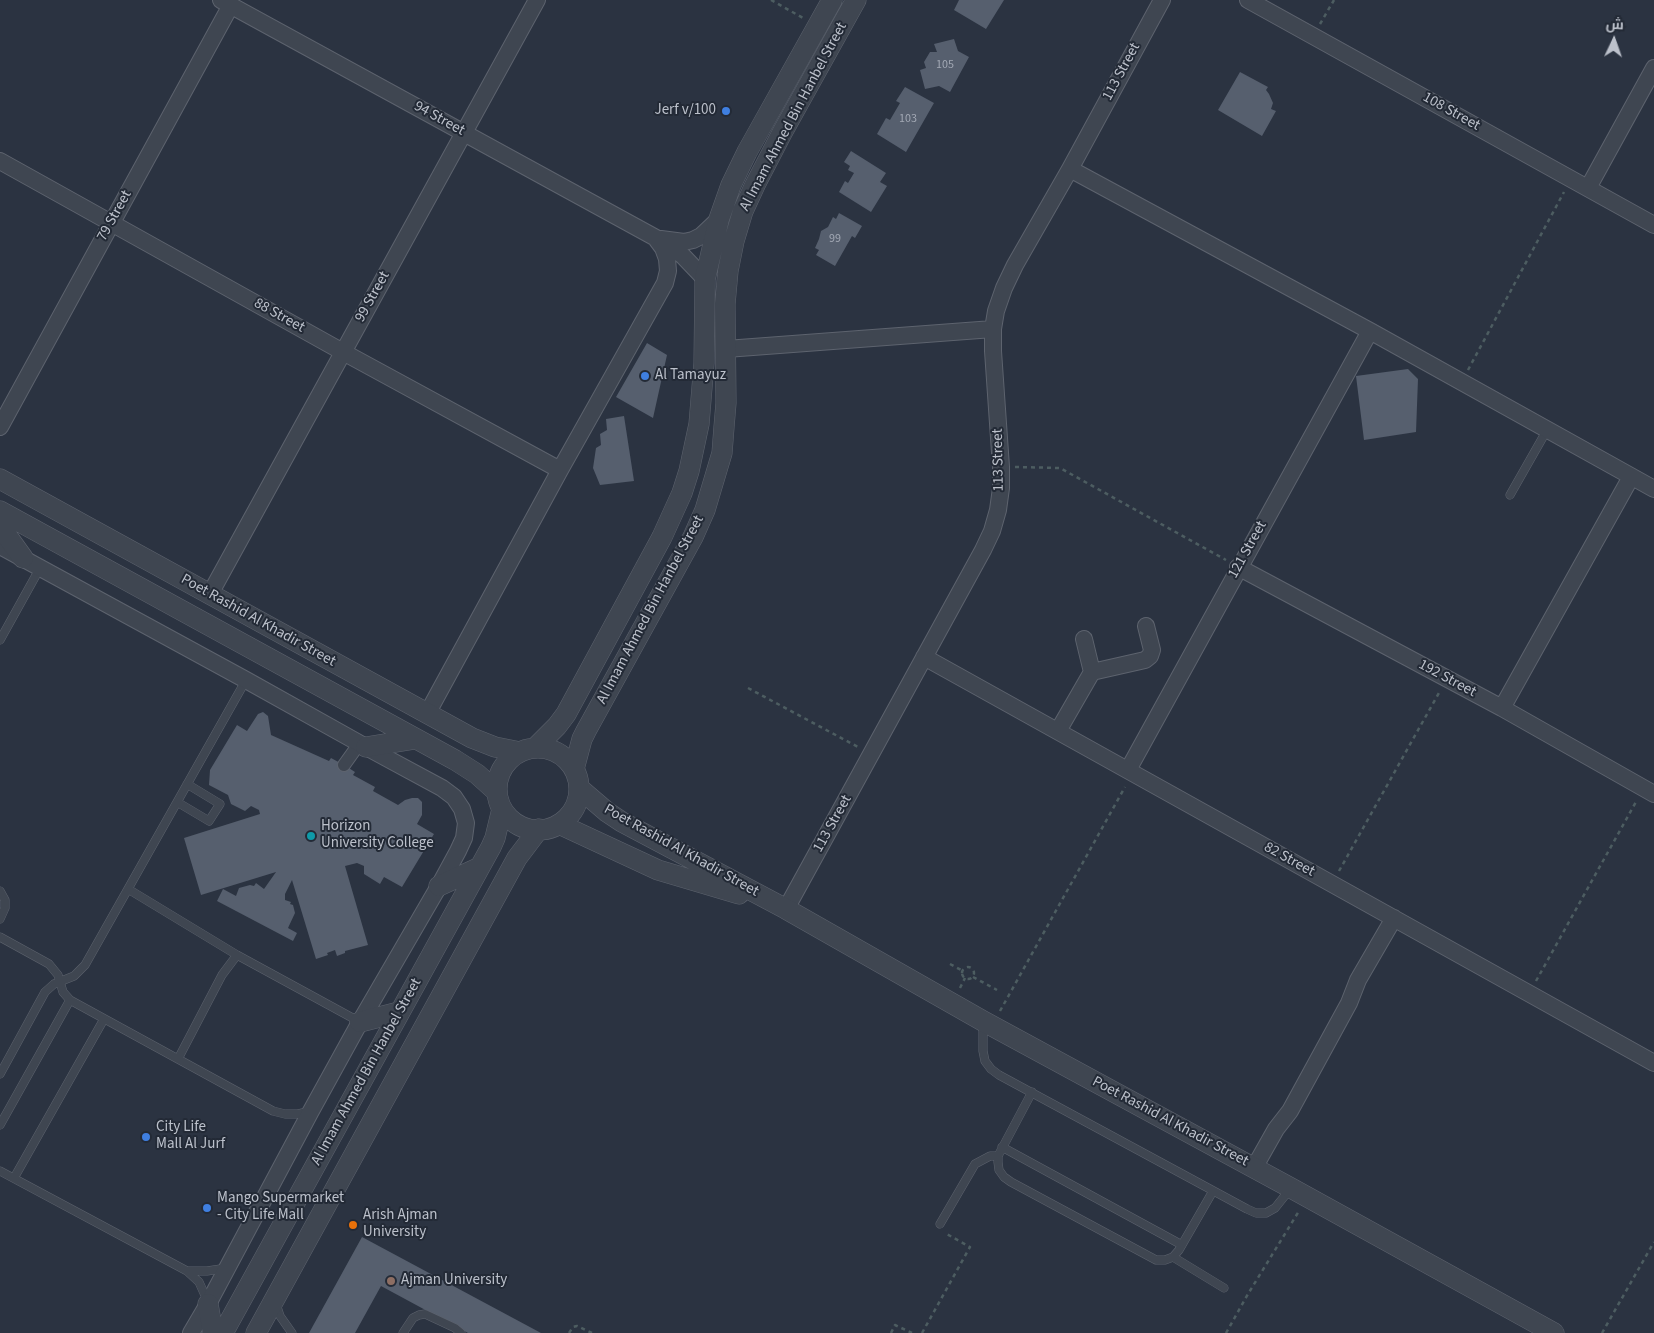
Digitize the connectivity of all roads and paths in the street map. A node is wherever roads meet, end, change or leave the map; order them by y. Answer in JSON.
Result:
{"nodes":[{"id":1,"x":537,"y":0,"type":"edge"},
{"id":2,"x":771,"y":0,"type":"edge"},
{"id":3,"x":832,"y":0,"type":"edge"},
{"id":4,"x":856,"y":0,"type":"edge"},
{"id":5,"x":1162,"y":0,"type":"edge"},
{"id":6,"x":1248,"y":0,"type":"edge"},
{"id":7,"x":1334,"y":0,"type":"edge"},
{"id":8,"x":233,"y":3,"type":"edge"},
{"id":9,"x":818,"y":26,"type":"junction"},
{"id":10,"x":1314,"y":36,"type":"junction"},
{"id":11,"x":1654,"y":68,"type":"edge"},
{"id":12,"x":464,"y":133,"type":"junction"},
{"id":13,"x":0,"y":161,"type":"edge"},
{"id":14,"x":1070,"y":169,"type":"junction"},
{"id":15,"x":1572,"y":179,"type":"junction"},
{"id":16,"x":1588,"y":188,"type":"junction"},
{"id":17,"x":719,"y":219,"type":"junction"},
{"id":18,"x":112,"y":222,"type":"junction"},
{"id":19,"x":1654,"y":225,"type":"edge"},
{"id":20,"x":656,"y":238,"type":"junction"},
{"id":21,"x":699,"y":273,"type":"junction"},
{"id":22,"x":665,"y":283,"type":"junction"},
{"id":23,"x":993,"y":329,"type":"junction"},
{"id":24,"x":1370,"y":331,"type":"junction"},
{"id":25,"x":726,"y":349,"type":"junction"},
{"id":26,"x":343,"y":352,"type":"junction"},
{"id":27,"x":1462,"y":382,"type":"junction"},
{"id":28,"x":0,"y":427,"type":"edge"},
{"id":29,"x":1547,"y":430,"type":"junction"},
{"id":30,"x":1001,"y":467,"type":"junction"},
{"id":31,"x":560,"y":470,"type":"junction"},
{"id":32,"x":1631,"y":477,"type":"junction"},
{"id":33,"x":0,"y":479,"type":"edge"},
{"id":34,"x":1654,"y":489,"type":"edge"},
{"id":35,"x":1510,"y":495,"type":"dead end"},
{"id":36,"x":0,"y":511,"type":"edge"},
{"id":37,"x":0,"y":526,"type":"edge"},
{"id":38,"x":0,"y":546,"type":"edge"},
{"id":39,"x":22,"y":558,"type":"junction"},
{"id":40,"x":41,"y":567,"type":"junction"},
{"id":41,"x":1238,"y":567,"type":"junction"},
{"id":42,"x":210,"y":594,"type":"junction"},
{"id":43,"x":1146,"y":626,"type":"dead end"},
{"id":44,"x":1084,"y":639,"type":"dead end"},
{"id":45,"x":0,"y":640,"type":"edge"},
{"id":46,"x":924,"y":657,"type":"junction"},
{"id":47,"x":1092,"y":672,"type":"junction"},
{"id":48,"x":1447,"y":679,"type":"junction"},
{"id":49,"x":246,"y":680,"type":"junction"},
{"id":50,"x":748,"y":688,"type":"dead end"},
{"id":51,"x":1502,"y":708,"type":"junction"},
{"id":52,"x":427,"y":714,"type":"junction"},
{"id":53,"x":1058,"y":731,"type":"junction"},
{"id":54,"x":415,"y":739,"type":"junction"},
{"id":55,"x":362,"y":746,"type":"junction"},
{"id":56,"x":528,"y":750,"type":"junction"},
{"id":57,"x":871,"y":754,"type":"junction"},
{"id":58,"x":344,"y":765,"type":"dead end"},
{"id":59,"x":1130,"y":771,"type":"junction"},
{"id":60,"x":576,"y":778,"type":"junction"},
{"id":61,"x":187,"y":784,"type":"junction"},
{"id":62,"x":1649,"y":791,"type":"edge"},
{"id":63,"x":500,"y":800,"type":"junction"},
{"id":64,"x":177,"y":802,"type":"junction"},
{"id":65,"x":559,"y":824,"type":"junction"},
{"id":66,"x":539,"y":829,"type":"junction"},
{"id":67,"x":480,"y":867,"type":"junction"},
{"id":68,"x":1332,"y":883,"type":"junction"},
{"id":69,"x":439,"y":886,"type":"junction"},
{"id":70,"x":128,"y":889,"type":"junction"},
{"id":71,"x":0,"y":891,"type":"edge"},
{"id":72,"x":786,"y":909,"type":"junction"},
{"id":73,"x":0,"y":919,"type":"edge"},
{"id":74,"x":1398,"y":920,"type":"junction"},
{"id":75,"x":0,"y":937,"type":"edge"},
{"id":76,"x":237,"y":955,"type":"junction"},
{"id":77,"x":950,"y":964,"type":"dead end"},
{"id":78,"x":963,"y":971,"type":"junction"},
{"id":79,"x":973,"y":977,"type":"junction"},
{"id":80,"x":60,"y":982,"type":"junction"},
{"id":81,"x":997,"y":990,"type":"dead end"},
{"id":82,"x":1529,"y":993,"type":"junction"},
{"id":83,"x":70,"y":1000,"type":"junction"},
{"id":84,"x":399,"y":1012,"type":"junction"},
{"id":85,"x":104,"y":1019,"type":"junction"},
{"id":86,"x":360,"y":1022,"type":"junction"},
{"id":87,"x":988,"y":1023,"type":"junction"},
{"id":88,"x":178,"y":1060,"type":"junction"},
{"id":89,"x":1654,"y":1063,"type":"edge"},
{"id":90,"x":0,"y":1074,"type":"edge"},
{"id":91,"x":1032,"y":1092,"type":"junction"},
{"id":92,"x":311,"y":1111,"type":"junction"},
{"id":93,"x":0,"y":1125,"type":"edge"},
{"id":94,"x":1002,"y":1147,"type":"junction"},
{"id":95,"x":998,"y":1156,"type":"junction"},
{"id":96,"x":0,"y":1171,"type":"edge"},
{"id":97,"x":1259,"y":1171,"type":"junction"},
{"id":98,"x":14,"y":1178,"type":"junction"},
{"id":99,"x":1213,"y":1191,"type":"junction"},
{"id":100,"x":1300,"y":1192,"type":"junction"},
{"id":101,"x":940,"y":1224,"type":"joint"},
{"id":102,"x":1654,"y":1242,"type":"edge"},
{"id":103,"x":1182,"y":1245,"type":"junction"},
{"id":104,"x":1173,"y":1257,"type":"junction"},
{"id":105,"x":228,"y":1268,"type":"junction"},
{"id":106,"x":187,"y":1271,"type":"junction"},
{"id":107,"x":1224,"y":1288,"type":"dead end"},
{"id":108,"x":275,"y":1298,"type":"junction"},
{"id":109,"x":208,"y":1304,"type":"junction"},
{"id":110,"x":191,"y":1333,"type":"edge"},
{"id":111,"x":213,"y":1333,"type":"edge"},
{"id":112,"x":223,"y":1333,"type":"edge"},
{"id":113,"x":256,"y":1333,"type":"edge"},
{"id":114,"x":292,"y":1333,"type":"edge"},
{"id":115,"x":403,"y":1333,"type":"edge"},
{"id":116,"x":461,"y":1333,"type":"edge"},
{"id":117,"x":569,"y":1333,"type":"edge"},
{"id":118,"x":591,"y":1333,"type":"edge"},
{"id":119,"x":891,"y":1333,"type":"edge"},
{"id":120,"x":912,"y":1333,"type":"edge"},
{"id":121,"x":922,"y":1333,"type":"edge"},
{"id":122,"x":1226,"y":1333,"type":"edge"},
{"id":123,"x":1554,"y":1333,"type":"edge"},
{"id":124,"x":1602,"y":1333,"type":"edge"}],
"edges":[{"from":1,"to":12,"type":"street","name":"99 Street"},
{"from":2,"to":9,"type":"path"},
{"from":3,"to":9,"type":"street","name":"Al Imam Ahmed Bin Hanbel Street"},
{"from":4,"to":25,"type":"street","name":"Al Imam Ahmed Bin Hanbel Street"},
{"from":5,"to":14,"type":"street","name":"113 Street"},
{"from":6,"to":10,"type":"street","name":"108 Street"},
{"from":7,"to":10,"type":"path"},
{"from":8,"to":12,"type":"street","name":"94 Street"},
{"from":8,"to":18,"type":"street","name":"79 Street"},
{"from":9,"to":17,"type":"street","name":"Al Imam Ahmed Bin Hanbel Street"},
{"from":10,"to":15,"type":"street","name":"108 Street"},
{"from":11,"to":16,"type":"street"},
{"from":12,"to":20,"type":"street","name":"94 Street"},
{"from":12,"to":26,"type":"street","name":"99 Street"},
{"from":13,"to":18,"type":"street","name":"88 Street"},
{"from":14,"to":23,"type":"street","name":"113 Street"},
{"from":14,"to":24,"type":"street"},
{"from":15,"to":16,"type":"street","name":"108 Street"},
{"from":15,"to":27,"type":"path"},
{"from":16,"to":19,"type":"street","name":"108 Street"},
{"from":17,"to":20,"type":"street","name":"94 Street"},
{"from":17,"to":21,"type":"street","name":"Al Imam Ahmed Bin Hanbel Street"},
{"from":18,"to":26,"type":"street","name":"88 Street"},
{"from":18,"to":28,"type":"street","name":"79 Street"},
{"from":20,"to":21,"type":"street","name":"94 Street"},
{"from":20,"to":22,"type":"street"},
{"from":21,"to":22,"type":"street"},
{"from":21,"to":56,"type":"street","name":"Al Imam Ahmed Bin Hanbel Street"},
{"from":22,"to":31,"type":"street"},
{"from":23,"to":25,"type":"street"},
{"from":23,"to":30,"type":"street","name":"113 Street"},
{"from":24,"to":27,"type":"street"},
{"from":24,"to":41,"type":"street","name":"121 Street"},
{"from":25,"to":60,"type":"street","name":"Al Imam Ahmed Bin Hanbel Street"},
{"from":26,"to":31,"type":"street","name":"88 Street"},
{"from":26,"to":42,"type":"street","name":"99 Street"},
{"from":27,"to":29,"type":"street"},
{"from":29,"to":32,"type":"street"},
{"from":29,"to":35,"type":"lane"},
{"from":30,"to":41,"type":"path"},
{"from":30,"to":46,"type":"street","name":"113 Street"},
{"from":31,"to":52,"type":"street"},
{"from":32,"to":34,"type":"street"},
{"from":32,"to":51,"type":"street"},
{"from":33,"to":42,"type":"street","name":"Poet Rashid Al Khadir Street"},
{"from":36,"to":54,"type":"street","name":"Poet Rashid Al Khadir Street"},
{"from":37,"to":39,"type":"street"},
{"from":38,"to":39,"type":"street"},
{"from":39,"to":40,"type":"street"},
{"from":40,"to":45,"type":"lane"},
{"from":40,"to":49,"type":"street"},
{"from":41,"to":48,"type":"street","name":"192 Street"},
{"from":41,"to":59,"type":"street","name":"121 Street"},
{"from":42,"to":52,"type":"street","name":"Poet Rashid Al Khadir Street"},
{"from":43,"to":47,"type":"street"},
{"from":44,"to":47,"type":"street"},
{"from":46,"to":53,"type":"street","name":"82 Street"},
{"from":46,"to":57,"type":"street","name":"113 Street"},
{"from":47,"to":53,"type":"street"},
{"from":48,"to":51,"type":"street","name":"192 Street"},
{"from":48,"to":68,"type":"path"},
{"from":49,"to":55,"type":"street"},
{"from":49,"to":61,"type":"lane"},
{"from":50,"to":57,"type":"path"},
{"from":51,"to":62,"type":"street","name":"192 Street"},
{"from":52,"to":56,"type":"street","name":"Poet Rashid Al Khadir Street"},
{"from":53,"to":59,"type":"street","name":"82 Street"},
{"from":54,"to":55,"type":"street"},
{"from":54,"to":63,"type":"street","name":"Poet Rashid Al Khadir Street"},
{"from":55,"to":58,"type":"street"},
{"from":55,"to":69,"type":"street"},
{"from":56,"to":60,"type":"street"},
{"from":56,"to":63,"type":"street"},
{"from":57,"to":72,"type":"street","name":"113 Street"},
{"from":59,"to":68,"type":"street","name":"82 Street"},
{"from":59,"to":87,"type":"path"},
{"from":60,"to":65,"type":"street"},
{"from":60,"to":72,"type":"street","name":"Poet Rashid Al Khadir Street"},
{"from":61,"to":64,"type":"lane"},
{"from":61,"to":64,"type":"lane"},
{"from":62,"to":82,"type":"path"},
{"from":63,"to":66,"type":"street"},
{"from":63,"to":67,"type":"street","name":"Al Imam Ahmed Bin Hanbel Street"},
{"from":64,"to":70,"type":"lane"},
{"from":65,"to":66,"type":"street"},
{"from":65,"to":72,"type":"street","name":"Poet Rashid Al Khadir Street"},
{"from":66,"to":108,"type":"street","name":"Al Imam Ahmed Bin Hanbel Street"},
{"from":67,"to":69,"type":"street"},
{"from":67,"to":84,"type":"street","name":"Al Imam Ahmed Bin Hanbel Street"},
{"from":68,"to":74,"type":"street","name":"82 Street"},
{"from":69,"to":86,"type":"street"},
{"from":70,"to":76,"type":"lane"},
{"from":70,"to":80,"type":"lane"},
{"from":71,"to":73,"type":"lane"},
{"from":72,"to":87,"type":"street","name":"Poet Rashid Al Khadir Street"},
{"from":74,"to":82,"type":"street","name":"82 Street"},
{"from":74,"to":97,"type":"street"},
{"from":75,"to":80,"type":"lane"},
{"from":76,"to":86,"type":"lane"},
{"from":76,"to":88,"type":"lane"},
{"from":77,"to":78,"type":"path"},
{"from":78,"to":79,"type":"path"},
{"from":78,"to":79,"type":"path"},
{"from":79,"to":81,"type":"path"},
{"from":80,"to":83,"type":"lane"},
{"from":80,"to":90,"type":"lane"},
{"from":82,"to":89,"type":"street","name":"82 Street"},
{"from":83,"to":85,"type":"lane"},
{"from":83,"to":93,"type":"lane"},
{"from":84,"to":86,"type":"street"},
{"from":84,"to":112,"type":"street","name":"Al Imam Ahmed Bin Hanbel Street"},
{"from":85,"to":88,"type":"lane"},
{"from":85,"to":98,"type":"lane"},
{"from":86,"to":92,"type":"street"},
{"from":87,"to":91,"type":"lane"},
{"from":87,"to":97,"type":"street","name":"Poet Rashid Al Khadir Street"},
{"from":88,"to":92,"type":"lane"},
{"from":91,"to":94,"type":"lane"},
{"from":91,"to":99,"type":"lane"},
{"from":92,"to":105,"type":"street"},
{"from":94,"to":95,"type":"lane"},
{"from":94,"to":103,"type":"lane"},
{"from":95,"to":101,"type":"lane"},
{"from":95,"to":104,"type":"lane"},
{"from":96,"to":98,"type":"lane"},
{"from":97,"to":100,"type":"street","name":"Poet Rashid Al Khadir Street"},
{"from":98,"to":106,"type":"lane"},
{"from":99,"to":100,"type":"lane"},
{"from":99,"to":103,"type":"lane"},
{"from":100,"to":122,"type":"path"},
{"from":100,"to":123,"type":"street","name":"Poet Rashid Al Khadir Street"},
{"from":101,"to":121,"type":"path"},
{"from":102,"to":124,"type":"path"},
{"from":103,"to":104,"type":"lane"},
{"from":104,"to":107,"type":"lane"},
{"from":105,"to":106,"type":"lane"},
{"from":105,"to":109,"type":"street"},
{"from":106,"to":109,"type":"lane"},
{"from":108,"to":113,"type":"street","name":"Al Imam Ahmed Bin Hanbel Street"},
{"from":108,"to":114,"type":"lane"},
{"from":109,"to":110,"type":"street"},
{"from":109,"to":111,"type":"street"},
{"from":115,"to":116,"type":"lane"},
{"from":117,"to":118,"type":"path"},
{"from":119,"to":120,"type":"path"}]}
